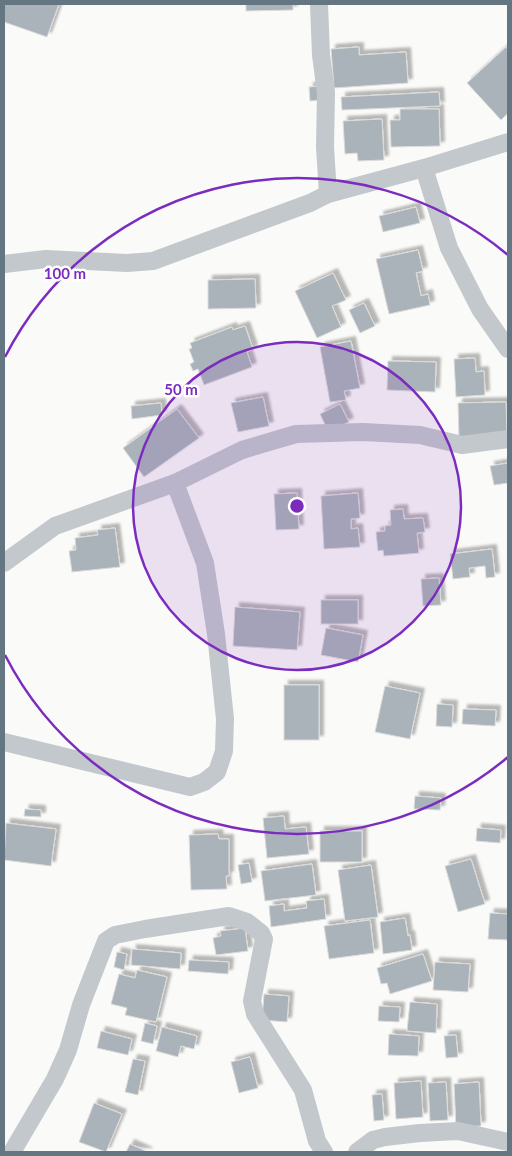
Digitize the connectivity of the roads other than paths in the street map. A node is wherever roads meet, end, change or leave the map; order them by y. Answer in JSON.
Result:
{"nodes":[{"id":1,"x":319,"y":4,"type":"edge"},
{"id":2,"x":508,"y":142,"type":"edge"},
{"id":3,"x":424,"y":168,"type":"junction"},
{"id":4,"x":328,"y":194,"type":"junction"},
{"id":5,"x":4,"y":264,"type":"edge"},
{"id":6,"x":508,"y":349,"type":"edge"},
{"id":7,"x":508,"y":439,"type":"edge"},
{"id":8,"x":175,"y":483,"type":"junction"},
{"id":9,"x":4,"y":562,"type":"edge"},
{"id":10,"x":4,"y":742,"type":"edge"},
{"id":11,"x":508,"y":1142,"type":"edge"},
{"id":12,"x":12,"y":1152,"type":"edge"},
{"id":13,"x":324,"y":1152,"type":"edge"},
{"id":14,"x":357,"y":1152,"type":"edge"}],
"edges":[{"from":1,"to":4,"type":"street"},
{"from":2,"to":3,"type":"street"},
{"from":3,"to":4,"type":"street"},
{"from":3,"to":6,"type":"street"},
{"from":4,"to":5,"type":"street"},
{"from":7,"to":8,"type":"street"},
{"from":8,"to":9,"type":"street"},
{"from":8,"to":10,"type":"street"},
{"from":11,"to":14,"type":"street"},
{"from":12,"to":13,"type":"street"}]}
